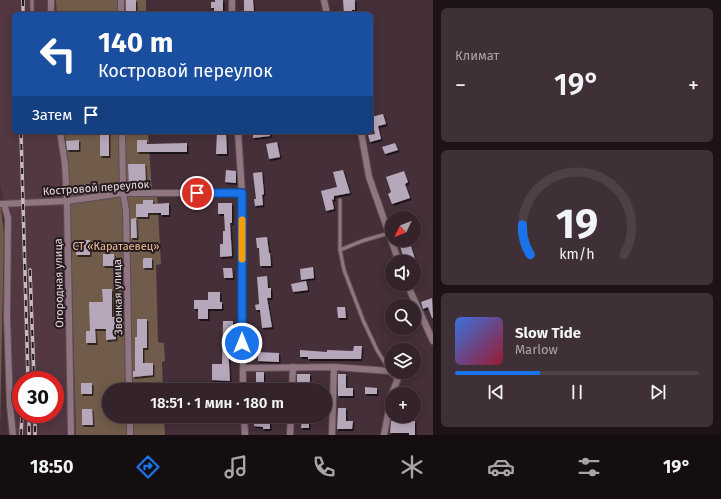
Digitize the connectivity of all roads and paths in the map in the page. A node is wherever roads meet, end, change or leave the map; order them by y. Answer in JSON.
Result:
{"nodes":[{"id":1,"x":32,"y":0,"type":"edge"},
{"id":2,"x":51,"y":0,"type":"edge"},
{"id":3,"x":121,"y":0,"type":"edge"},
{"id":4,"x":232,"y":0,"type":"edge"},
{"id":5,"x":324,"y":0,"type":"edge"},
{"id":6,"x":32,"y":12,"type":"edge"},
{"id":7,"x":51,"y":12,"type":"edge"},
{"id":8,"x":121,"y":12,"type":"edge"},
{"id":9,"x":232,"y":12,"type":"edge"},
{"id":10,"x":327,"y":12,"type":"edge"},
{"id":11,"x":60,"y":134,"type":"edge"},
{"id":12,"x":122,"y":134,"type":"edge"},
{"id":13,"x":238,"y":134,"type":"edge"},
{"id":14,"x":360,"y":134,"type":"edge"},
{"id":15,"x":123,"y":193,"type":"junction"},
{"id":16,"x":242,"y":193,"type":"junction"},
{"id":17,"x":340,"y":200,"type":"dead end"},
{"id":18,"x":67,"y":201,"type":"junction"},
{"id":19,"x":2,"y":204,"type":"edge"},
{"id":20,"x":385,"y":222,"type":"edge"},
{"id":21,"x":385,"y":234,"type":"edge"},
{"id":22,"x":340,"y":250,"type":"junction"},
{"id":23,"x":410,"y":291,"type":"edge"},
{"id":24,"x":433,"y":341,"type":"edge"},
{"id":25,"x":385,"y":363,"type":"edge"},
{"id":26,"x":293,"y":367,"type":"junction"},
{"id":27,"x":334,"y":367,"type":"junction"},
{"id":28,"x":243,"y":368,"type":"junction"},
{"id":29,"x":385,"y":371,"type":"edge"},
{"id":30,"x":130,"y":383,"type":"edge"},
{"id":31,"x":243,"y":383,"type":"edge"},
{"id":32,"x":292,"y":383,"type":"edge"},
{"id":33,"x":130,"y":423,"type":"edge"},
{"id":34,"x":244,"y":423,"type":"edge"},
{"id":35,"x":291,"y":423,"type":"edge"},
{"id":36,"x":386,"y":423,"type":"edge"},
{"id":37,"x":13,"y":435,"type":"edge"},
{"id":38,"x":71,"y":435,"type":"edge"},
{"id":39,"x":130,"y":435,"type":"edge"},
{"id":40,"x":245,"y":435,"type":"edge"},
{"id":41,"x":290,"y":435,"type":"edge"},
{"id":42,"x":332,"y":435,"type":"edge"},
{"id":43,"x":384,"y":435,"type":"edge"}],
"edges":[{"from":1,"to":6,"type":"lane"},
{"from":2,"to":7,"type":"street"},
{"from":3,"to":8,"type":"street"},
{"from":4,"to":9,"type":"street"},
{"from":5,"to":10,"type":"street"},
{"from":11,"to":18,"type":"street","name":"Огородная улица"},
{"from":12,"to":15,"type":"street","name":"Звонкая улица"},
{"from":13,"to":16,"type":"street"},
{"from":14,"to":20,"type":"street"},
{"from":15,"to":16,"type":"street","name":"Костровой переулок"},
{"from":15,"to":18,"type":"street","name":"Костровой переулок"},
{"from":15,"to":30,"type":"street","name":"Звонкая улица"},
{"from":16,"to":28,"type":"street"},
{"from":17,"to":22,"type":"lane"},
{"from":18,"to":19,"type":"street","name":"Костровой переулок"},
{"from":18,"to":38,"type":"street","name":"Огородная улица"},
{"from":19,"to":37,"type":"street"},
{"from":21,"to":22,"type":"lane"},
{"from":22,"to":25,"type":"lane"},
{"from":23,"to":24,"type":"street"},
{"from":26,"to":27,"type":"street"},
{"from":26,"to":28,"type":"street"},
{"from":26,"to":32,"type":"street"},
{"from":27,"to":29,"type":"street"},
{"from":27,"to":42,"type":"street"},
{"from":28,"to":31,"type":"street"},
{"from":33,"to":39,"type":"street"},
{"from":34,"to":40,"type":"street"},
{"from":35,"to":41,"type":"street"},
{"from":36,"to":43,"type":"street"}]}
